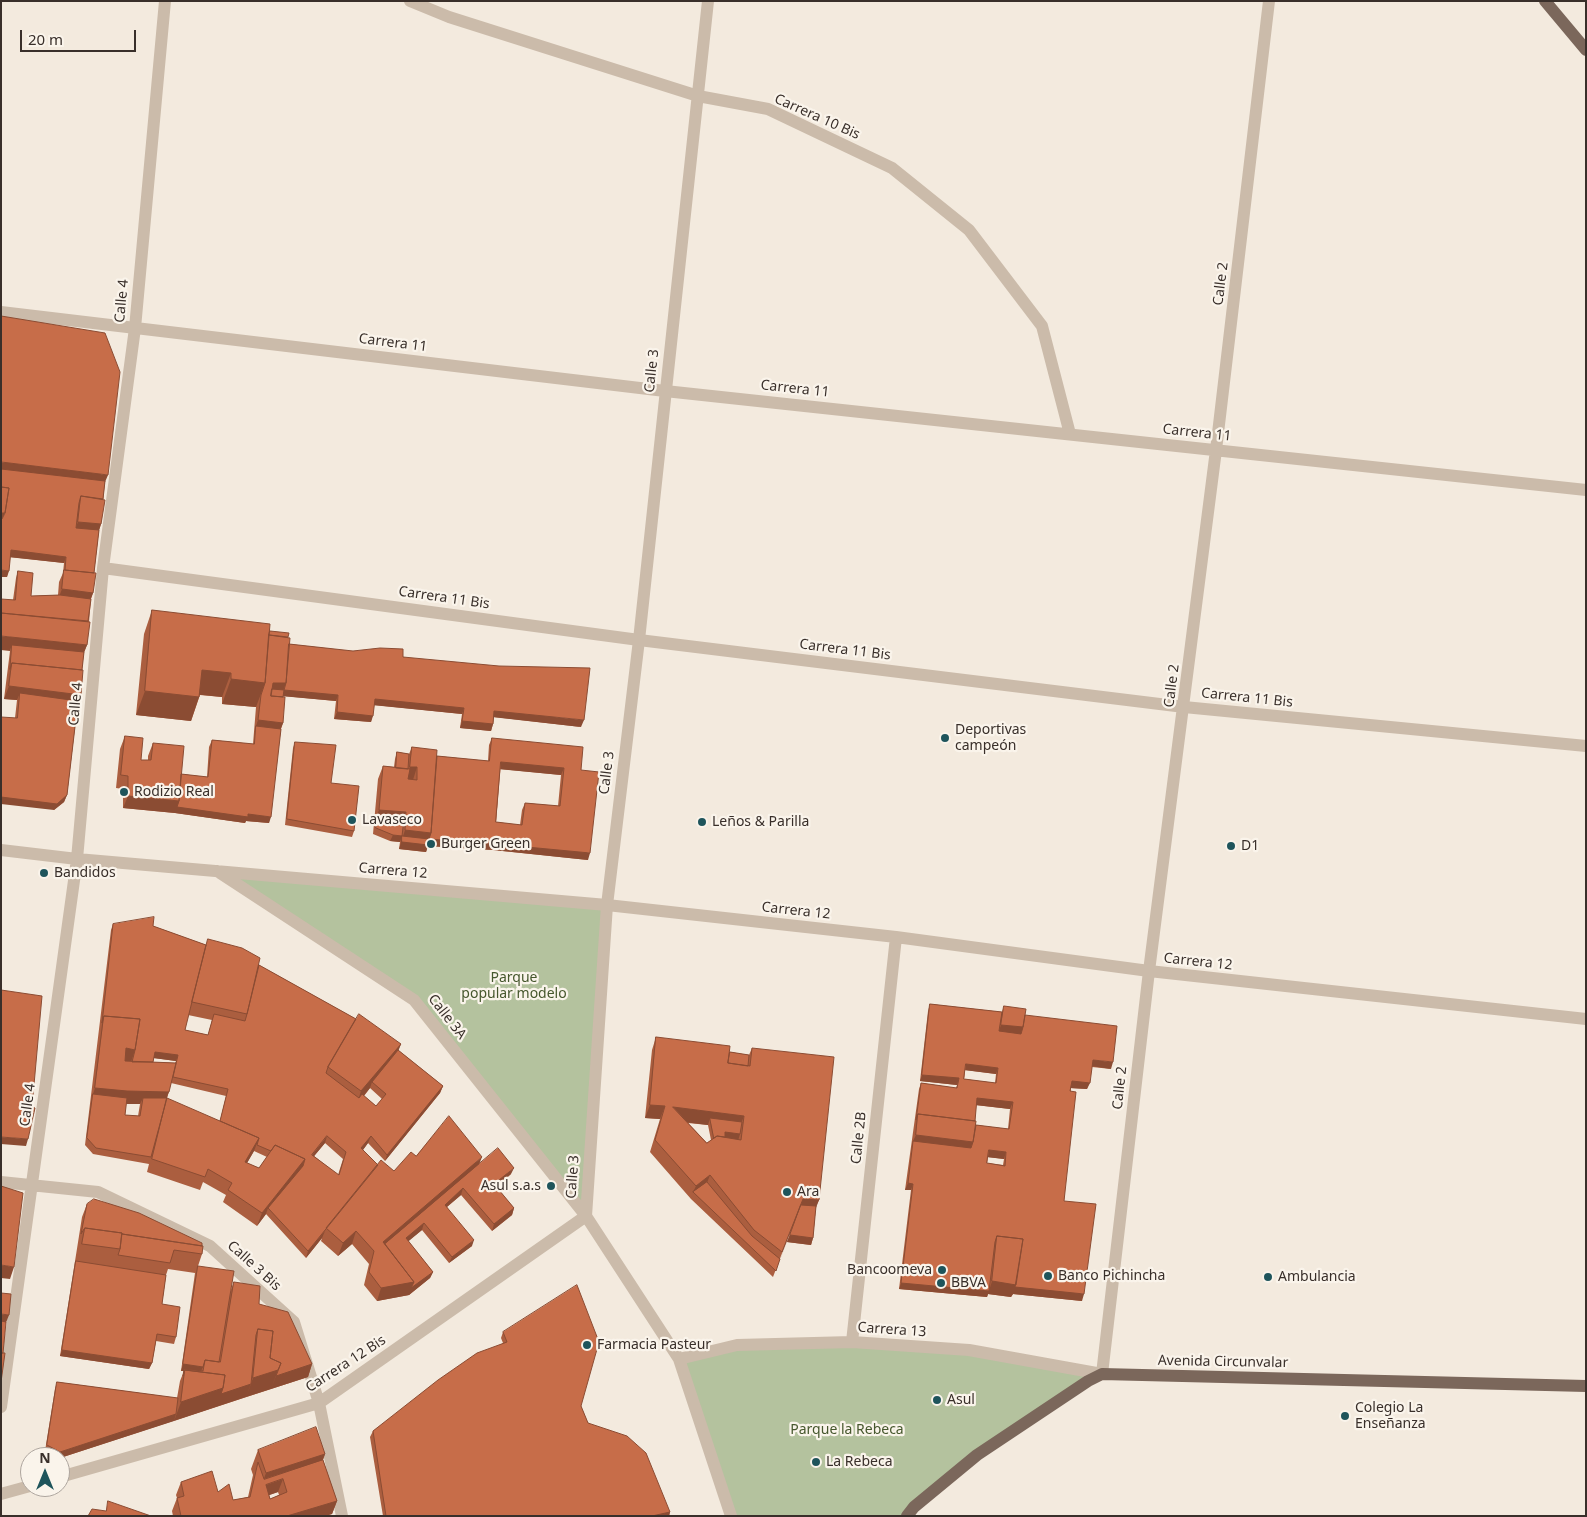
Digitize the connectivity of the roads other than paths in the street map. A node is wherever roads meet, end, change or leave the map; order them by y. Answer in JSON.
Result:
{"nodes":[{"id":1,"x":164,"y":1,"type":"edge"},
{"id":2,"x":410,"y":1,"type":"edge"},
{"id":3,"x":708,"y":1,"type":"edge"},
{"id":4,"x":1269,"y":1,"type":"edge"},
{"id":5,"x":1545,"y":1,"type":"edge"},
{"id":6,"x":1586,"y":50,"type":"edge"},
{"id":7,"x":698,"y":96,"type":"junction"},
{"id":8,"x":1,"y":312,"type":"edge"},
{"id":9,"x":135,"y":328,"type":"junction"},
{"id":10,"x":665,"y":391,"type":"junction"},
{"id":11,"x":1070,"y":434,"type":"junction"},
{"id":12,"x":1216,"y":450,"type":"junction"},
{"id":13,"x":1586,"y":490,"type":"edge"},
{"id":14,"x":103,"y":568,"type":"junction"},
{"id":15,"x":639,"y":640,"type":"junction"},
{"id":16,"x":1184,"y":707,"type":"junction"},
{"id":17,"x":1586,"y":746,"type":"edge"},
{"id":18,"x":1,"y":850,"type":"edge"},
{"id":19,"x":77,"y":859,"type":"junction"},
{"id":20,"x":215,"y":870,"type":"junction"},
{"id":21,"x":606,"y":905,"type":"junction"},
{"id":22,"x":896,"y":937,"type":"junction"},
{"id":23,"x":1149,"y":971,"type":"junction"},
{"id":24,"x":1586,"y":1019,"type":"edge"},
{"id":25,"x":1,"y":1182,"type":"edge"},
{"id":26,"x":32,"y":1186,"type":"junction"},
{"id":27,"x":586,"y":1216,"type":"junction"},
{"id":28,"x":852,"y":1342,"type":"junction"},
{"id":29,"x":679,"y":1359,"type":"junction"},
{"id":30,"x":1102,"y":1374,"type":"junction"},
{"id":31,"x":1586,"y":1386,"type":"edge"},
{"id":32,"x":319,"y":1403,"type":"junction"},
{"id":33,"x":1,"y":1407,"type":"edge"},
{"id":34,"x":70,"y":1474,"type":"edge"},
{"id":35,"x":20,"y":1489,"type":"edge"},
{"id":36,"x":1,"y":1494,"type":"edge"},
{"id":37,"x":342,"y":1516,"type":"edge"},
{"id":38,"x":731,"y":1516,"type":"edge"},
{"id":39,"x":907,"y":1516,"type":"edge"}],
"edges":[{"from":1,"to":9,"type":"street","name":"Calle 4"},
{"from":2,"to":7,"type":"street","name":"Carrera 10 Bis"},
{"from":3,"to":7,"type":"street","name":"Calle 3"},
{"from":4,"to":12,"type":"street","name":"Calle 2"},
{"from":5,"to":6,"type":"main road"},
{"from":7,"to":10,"type":"street","name":"Calle 3"},
{"from":7,"to":11,"type":"street","name":"Carrera 10 Bis"},
{"from":8,"to":9,"type":"street","name":"Carrera 11"},
{"from":9,"to":10,"type":"street","name":"Carrera 11"},
{"from":9,"to":14,"type":"street","name":"Calle 4"},
{"from":10,"to":11,"type":"street","name":"Carrera 11"},
{"from":10,"to":15,"type":"street","name":"Calle 3"},
{"from":11,"to":12,"type":"street","name":"Carrera 11"},
{"from":12,"to":13,"type":"street","name":"Carrera 11"},
{"from":12,"to":16,"type":"street","name":"Calle 2"},
{"from":14,"to":15,"type":"street","name":"Carrera 11 Bis"},
{"from":14,"to":19,"type":"street","name":"Calle 4"},
{"from":15,"to":16,"type":"street","name":"Carrera 11 Bis"},
{"from":15,"to":21,"type":"street","name":"Calle 3"},
{"from":16,"to":17,"type":"street","name":"Carrera 11 Bis"},
{"from":16,"to":23,"type":"street","name":"Calle 2"},
{"from":18,"to":19,"type":"street","name":"Carrera 12"},
{"from":19,"to":20,"type":"street","name":"Carrera 12"},
{"from":19,"to":26,"type":"street","name":"Calle 4"},
{"from":20,"to":21,"type":"street","name":"Carrera 12"},
{"from":20,"to":27,"type":"street","name":"Calle 3A"},
{"from":21,"to":22,"type":"street","name":"Carrera 12"},
{"from":21,"to":27,"type":"street","name":"Calle 3"},
{"from":22,"to":23,"type":"street","name":"Carrera 12"},
{"from":22,"to":28,"type":"street","name":"Calle 2B"},
{"from":23,"to":24,"type":"street","name":"Carrera 12"},
{"from":23,"to":30,"type":"street","name":"Calle 2"},
{"from":25,"to":26,"type":"street","name":"Calle 3 Bis"},
{"from":26,"to":32,"type":"street","name":"Calle 3 Bis"},
{"from":26,"to":33,"type":"street","name":"Calle 4"},
{"from":27,"to":29,"type":"street","name":"Calle 3"},
{"from":27,"to":32,"type":"street","name":"Carrera 12 Bis"},
{"from":28,"to":29,"type":"street","name":"Carrera 13"},
{"from":28,"to":30,"type":"street","name":"Carrera 13"},
{"from":29,"to":38,"type":"street","name":"Calle 3"},
{"from":30,"to":31,"type":"main road","name":"Avenida Circunvalar"},
{"from":30,"to":39,"type":"main road"},
{"from":32,"to":34,"type":"street","name":"Carrera 12 Bis"},
{"from":32,"to":37,"type":"street","name":"Calle 3 Bis"},
{"from":35,"to":36,"type":"street"}]}
